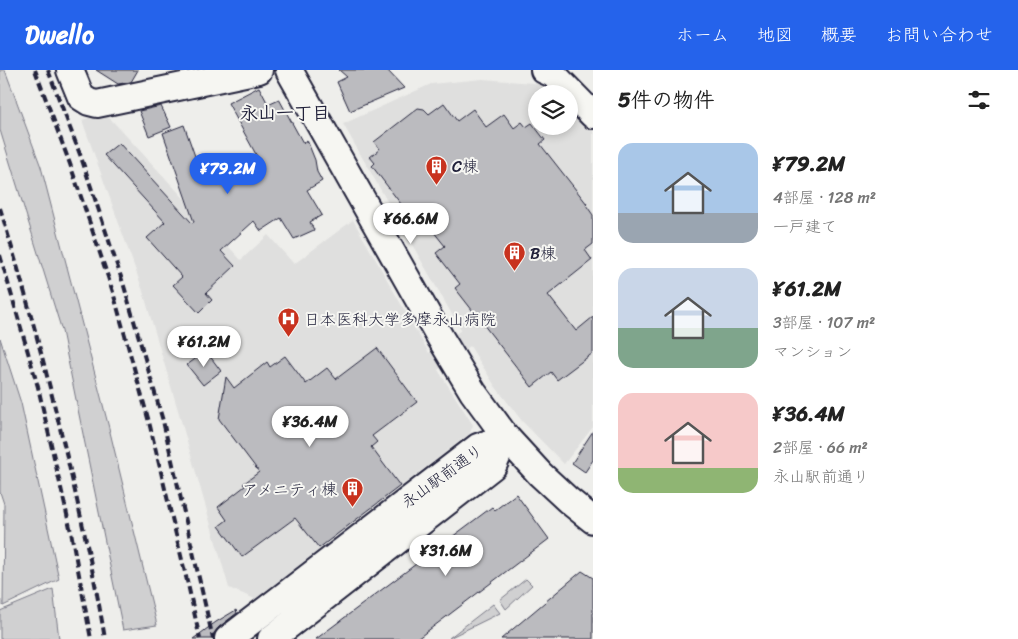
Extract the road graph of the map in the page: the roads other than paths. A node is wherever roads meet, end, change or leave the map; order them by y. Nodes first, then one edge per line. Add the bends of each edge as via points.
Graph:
1 (70, 70) edge
2 (259, 70) edge
3 (289, 70) edge
4 (544, 70) edge
5 (593, 115) edge
6 (506, 437) junction
7 (593, 520) edge
8 (383, 535) junction
9 (228, 639) edge
10 (270, 639) edge

1 - 2 street via 81,97 97,104
3 - 6 street via 473,392
4 - 5 street via 553,74
6 - 7 street via 540,474
6 - 8 street, 永山駅前通り via 493,466
8 - 9 street, 永山駅前通り
8 - 10 street, 永山駅前通り

